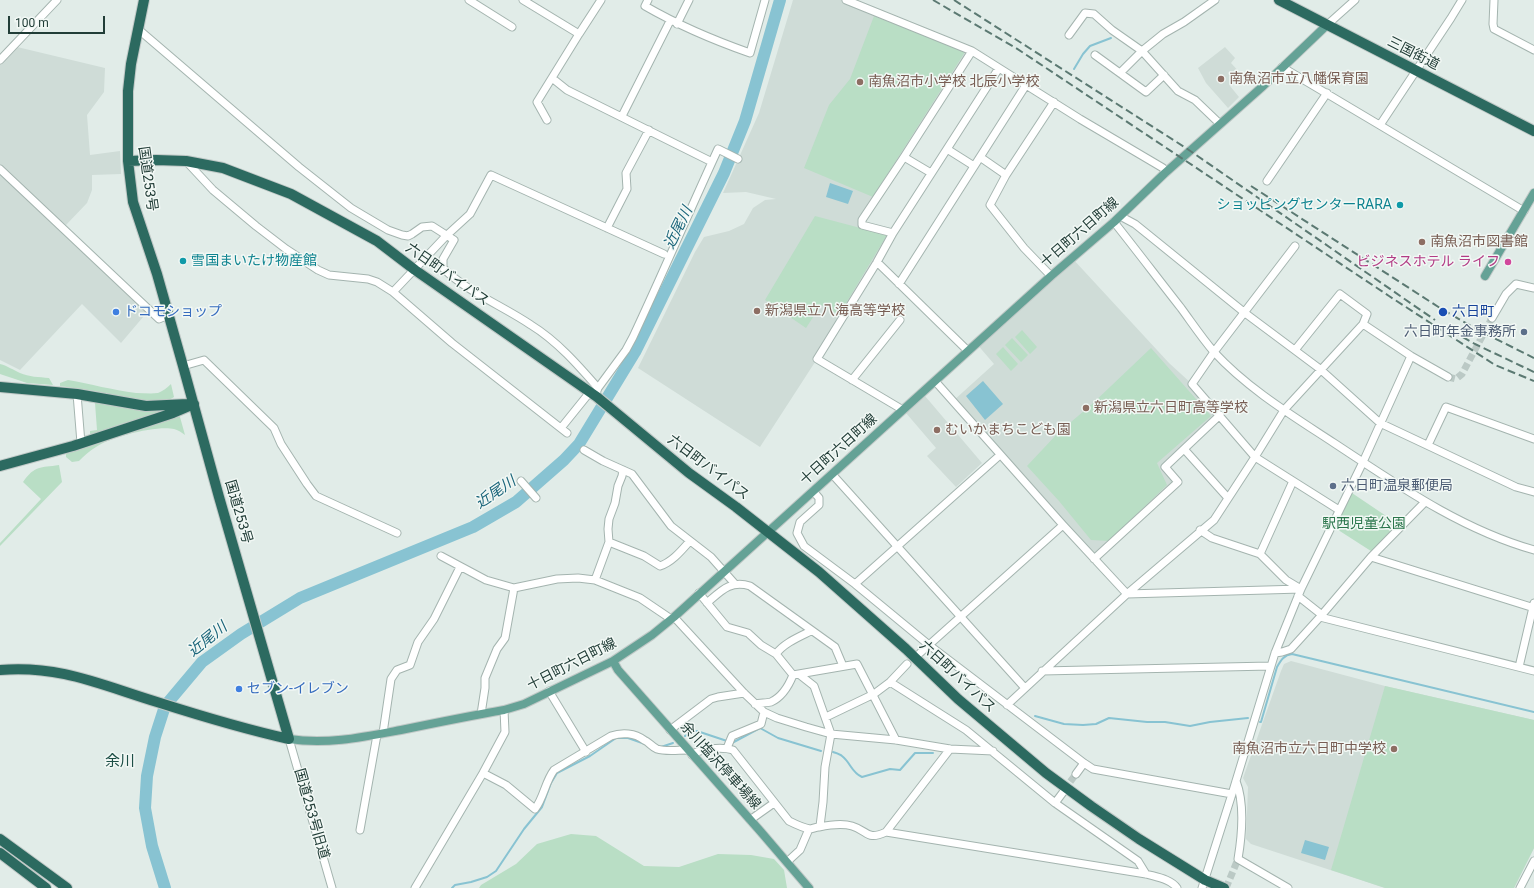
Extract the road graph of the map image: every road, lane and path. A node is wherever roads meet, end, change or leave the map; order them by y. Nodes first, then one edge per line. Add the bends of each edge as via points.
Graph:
1 (57, 0) edge
2 (144, 0) edge
3 (469, 0) edge
4 (524, 0) edge
5 (600, 0) edge
6 (648, 0) edge
7 (689, 0) edge
8 (765, 0) edge
9 (846, 0) edge
10 (1215, 0) edge
11 (1279, 0) edge
12 (1355, 0) edge
13 (1462, 0) edge
14 (1494, 0) edge
15 (674, 22) junction
16 (1327, 25) junction
17 (512, 27) dead end
18 (138, 29) junction
19 (579, 34) junction
20 (1069, 35) dead end
21 (1534, 50) edge
22 (972, 51) junction
23 (1142, 51) junction
24 (1095, 55) dead end
25 (0, 60) edge
26 (1282, 67) junction
27 (999, 68) junction
28 (1416, 71) junction
29 (1120, 73) junction
30 (1164, 75) junction
31 (552, 78) junction
32 (1026, 85) junction
33 (1327, 93) junction
34 (1054, 102) junction
35 (622, 116) junction
36 (547, 120) dead end
37 (1220, 124) junction
38 (1380, 125) junction
39 (649, 130) junction
40 (1534, 131) edge
41 (947, 149) junction
42 (904, 157) junction
43 (980, 157) junction
44 (737, 158) dead end
45 (128, 161) junction
46 (186, 161) junction
47 (712, 162) junction
48 (974, 166) junction
49 (0, 169) edge
50 (931, 173) junction
51 (1165, 173) junction
52 (1006, 175) junction
53 (1267, 181) dead end
54 (1534, 193) edge
55 (1524, 211) junction
56 (1117, 219) junction
57 (607, 228) junction
58 (893, 233) junction
59 (446, 236) junction
60 (1295, 246) dead end
61 (664, 254) dead end
62 (877, 262) junction
63 (415, 270) junction
64 (1051, 276) junction
65 (1485, 276) dead end
66 (900, 284) junction
67 (1534, 288) edge
68 (393, 292) junction
69 (1245, 313) junction
70 (168, 315) junction
71 (1492, 318) tunnel mouth
72 (900, 320) dead end
73 (1363, 324) junction
74 (1295, 350) junction
75 (968, 351) junction
76 (1214, 352) junction
77 (1411, 356) junction
78 (184, 366) junction
79 (1320, 370) junction
80 (1448, 377) dead end
81 (852, 380) junction
82 (935, 381) junction
83 (0, 387) edge
84 (595, 393) junction
85 (77, 394) junction
86 (194, 404) junction
87 (902, 410) junction
88 (1284, 410) junction
89 (1220, 415) junction
90 (1380, 423) junction
91 (561, 428) junction
92 (568, 433) dead end
93 (1534, 439) edge
94 (81, 443) junction
95 (1428, 445) junction
96 (1184, 449) junction
97 (584, 450) dead end
98 (1000, 455) junction
99 (1255, 457) junction
100 (1363, 462) junction
101 (0, 466) edge
102 (623, 470) junction
103 (832, 474) junction
104 (521, 481) dead end
105 (1293, 481) junction
106 (813, 491) junction
107 (1534, 492) edge
108 (536, 498) dead end
109 (1228, 498) junction
110 (1425, 502) junction
111 (1339, 510) junction
112 (1063, 525) junction
113 (1200, 530) junction
114 (768, 532) junction
115 (397, 533) dead end
116 (609, 542) junction
117 (689, 542) junction
118 (897, 547) junction
119 (1534, 550) edge
120 (1260, 554) junction
121 (441, 556) dead end
122 (1371, 557) junction
123 (1094, 559) junction
124 (460, 567) junction
125 (724, 571) junction
126 (595, 580) junction
127 (735, 584) junction
128 (855, 584) junction
129 (514, 588) junction
130 (1300, 592) junction
131 (699, 593) junction
132 (1127, 594) junction
133 (707, 603) junction
134 (1534, 606) edge
135 (961, 616) junction
136 (1321, 616) junction
137 (672, 618) junction
138 (811, 631) junction
139 (929, 645) junction
140 (920, 653) dead end
141 (1275, 653) junction
142 (776, 654) junction
143 (613, 661) junction
144 (907, 664) dead end
145 (843, 666) junction
146 (1270, 666) junction
147 (1519, 667) junction
148 (0, 670) edge
149 (1042, 671) junction
150 (1534, 671) edge
151 (796, 675) junction
152 (890, 682) junction
153 (1024, 687) junction
154 (549, 691) junction
155 (744, 693) junction
156 (874, 694) junction
157 (755, 704) junction
158 (1006, 705) junction
159 (504, 710) junction
160 (764, 712) junction
161 (480, 714) junction
162 (826, 718) junction
163 (670, 730) junction
164 (380, 734) junction
165 (831, 734) junction
166 (289, 739) junction
167 (896, 740) junction
168 (726, 748) junction
169 (950, 749) junction
170 (993, 751) junction
171 (586, 752) junction
172 (690, 752) junction
173 (1084, 763) junction
174 (483, 773) junction
175 (1076, 774) tunnel mouth
176 (1236, 781) junction
177 (1064, 791) tunnel mouth
178 (1232, 794) junction
179 (774, 803) junction
180 (1055, 803) junction
181 (750, 820) junction
182 (820, 826) junction
183 (810, 828) junction
184 (360, 830) dead end
185 (886, 832) junction
186 (0, 839) edge
187 (0, 852) edge
188 (1534, 861) edge
189 (787, 862) junction
190 (1146, 874) junction
191 (1204, 884) edge
192 (46, 888) edge
193 (67, 888) edge
194 (332, 888) edge
195 (415, 888) edge
196 (809, 888) edge
197 (1177, 888) edge
198 (1224, 888) edge
199 (1288, 888) edge
200 (1520, 888) edge

1 - 25 street
2 - 18 highway, 国道253号
3 - 17 street
4 - 19 street
5 - 19 street
6 - 15 street via 645,6
7 - 15 street
8 - 15 street via 750,53 709,39
9 - 22 street
10 - 23 street
11 - 16 highway, 三国街道
12 - 16 street
13 - 28 street
14 - 21 street via 1494,29
15 - 35 street
16 - 26 main road, 十日町六日町線
16 - 28 highway, 三国街道
18 - 45 highway, 国道253号 via 128,90
18 - 59 street via 299,167 351,208 388,230 402,235 408,236 427,226 437,228
19 - 31 street
20 - 23 street via 1085,13 1094,14
22 - 27 street
22 - 42 street
23 - 29 street
23 - 30 street
24 - 29 street
26 - 33 street
26 - 37 main road, 十日町六日町線
27 - 32 street
27 - 41 street
28 - 38 street
28 - 40 highway, 三国街道
29 - 30 street via 1146,92
30 - 37 street via 1178,91 1195,100
31 - 35 street via 567,90
31 - 36 street via 537,102
32 - 34 street
32 - 43 street
33 - 38 street
33 - 53 street
34 - 51 street via 1163,168
34 - 52 street
35 - 39 street
37 - 51 main road, 十日町六日町線
38 - 55 street
39 - 47 street
39 - 57 street via 626,173 626,189
41 - 48 street
41 - 50 street
42 - 50 street
42 - 58 street via 862,220 862,225
43 - 48 street
43 - 52 street
44 - 47 street via 718,149
45 - 46 highway, 六日町バイパス
45 - 70 highway, 国道253号 via 134,202
46 - 63 highway, 六日町バイパス via 223,168 291,194 377,241
46 - 68 street via 213,190 256,226 318,270 329,275 368,279
47 - 84 street via 633,337
48 - 66 street
49 - 70 street via 159,319
50 - 58 street
51 - 56 main road, 十日町六日町線
52 - 64 street via 990,205 1024,248
54 - 55 main road
55 - 65 main road
56 - 64 main road, 十日町六日町線
56 - 69 street via 1135,224
56 - 76 street
57 - 59 street via 491,175 470,214
57 - 61 street
58 - 62 street
59 - 63 street
59 - 84 street via 454,240 443,259 443,268 457,280 548,337 565,352
60 - 69 street
62 - 66 street
62 - 81 street via 817,359
63 - 68 street
63 - 84 highway, 六日町バイパス
64 - 75 main road, 十日町六日町線
66 - 75 street
67 - 71 street via 1516,284 1506,294
68 - 91 street via 452,343
69 - 74 street
69 - 76 street
70 - 78 highway, 国道253号
72 - 81 street
73 - 74 street via 1367,314 1340,294
73 - 77 street
73 - 79 street
74 - 79 street
75 - 82 main road, 十日町六日町線
76 - 88 street via 1253,388
76 - 89 street via 1192,384
77 - 80 street
77 - 90 street
78 - 86 highway, 国道253号
78 - 115 street via 204,360 274,428 281,444 316,496
79 - 88 street
79 - 90 street
81 - 87 street
82 - 87 main road, 十日町六日町線
82 - 98 street
83 - 85 highway
84 - 91 street
84 - 114 highway, 六日町バイパス via 647,440
85 - 86 highway via 146,406
85 - 94 street
86 - 94 highway
86 - 166 highway, 国道253号
87 - 103 main road, 十日町六日町線
88 - 99 street
88 - 100 street
89 - 96 street
89 - 99 street
90 - 95 street
90 - 100 street
91 - 92 street
93 - 95 street via 1446,407
94 - 101 highway
95 - 107 street
96 - 109 street
96 - 123 street via 1165,467 1178,482
97 - 102 street
98 - 112 street
98 - 118 street
99 - 105 street
99 - 109 street
100 - 110 street
100 - 111 street
102 - 116 street via 616,504 609,519
102 - 117 street via 632,474 671,526
103 - 106 main road, 十日町六日町線
103 - 118 street
104 - 108 street
105 - 111 street
105 - 120 street
106 - 114 main road, 十日町六日町線
106 - 128 street via 819,498 819,505 800,522 797,533 804,546
109 - 113 street via 1214,520
110 - 119 street via 1479,530
110 - 122 street
111 - 130 street
112 - 123 street
112 - 135 street
113 - 120 street via 1212,538
113 - 132 street
114 - 125 main road, 十日町六日町線
114 - 191 highway, 六日町バイパス via 825,577 958,699 1046,773
116 - 117 street via 644,556 660,566 678,555
116 - 126 street
117 - 125 street via 711,557
118 - 128 street
118 - 135 street
120 - 130 street
121 - 124 street
122 - 134 street
122 - 136 street
123 - 132 street
124 - 129 street via 486,580
124 - 164 street via 434,619 418,642 410,665 397,670 391,679
125 - 127 street
125 - 131 main road, 十日町六日町線
126 - 129 street via 556,578
126 - 137 street via 640,598
127 - 133 street via 725,587
127 - 138 street via 750,586
128 - 139 street
129 - 161 street via 505,638 496,649 485,678
130 - 132 street
130 - 136 street
130 - 141 street
131 - 133 street
131 - 137 main road, 十日町六日町線
132 - 149 street
133 - 142 street via 727,627 748,633
134 - 147 street
135 - 139 street
135 - 153 street
136 - 141 street via 1291,649
136 - 147 street
137 - 143 main road, 十日町六日町線
137 - 155 street
138 - 142 street via 790,642
138 - 145 street via 835,646
139 - 140 street
139 - 158 street
141 - 146 street
142 - 151 street
143 - 154 main road, 十日町六日町線
143 - 163 main road, 余川塩沢停車場線
144 - 152 street
145 - 151 street
145 - 156 street via 858,664
146 - 149 street
146 - 176 street
147 - 150 street
148 - 166 highway via 29,669 67,673 231,726
149 - 153 street
151 - 157 street via 779,697 771,702
151 - 162 street via 814,686
152 - 156 street
152 - 170 street via 966,730
153 - 158 street
154 - 159 main road, 十日町六日町線 via 524,704
154 - 171 street
155 - 157 street
155 - 163 street via 711,699
156 - 162 street
156 - 167 street
157 - 160 street
158 - 173 street
159 - 161 main road, 十日町六日町線
159 - 174 street via 505,732
160 - 165 street
160 - 168 street via 761,724 732,736
161 - 164 main road, 十日町六日町線
162 - 165 street
163 - 172 main road, 余川塩沢停車場線
164 - 166 main road, 十日町六日町線 via 322,742
164 - 184 street
165 - 167 street
165 - 182 street via 825,767
166 - 194 street, 国道253号旧道
167 - 169 street
168 - 172 street
168 - 179 street via 737,754
169 - 170 street
169 - 185 street
170 - 180 street
171 - 172 street via 620,733 644,739 655,749
171 - 174 street via 554,770 549,776 536,809 506,785
172 - 181 main road, 余川塩沢停車場線
173 - 175 street
173 - 178 street via 1093,769
174 - 195 street
176 - 178 street
176 - 199 street via 1240,791 1241,820 1238,859
177 - 180 street
178 - 191 street
179 - 181 street
179 - 183 street via 789,822
180 - 190 street via 1138,861
181 - 189 main road, 余川塩沢停車場線
182 - 183 street
182 - 185 street via 852,826 869,836
183 - 189 street via 800,850
185 - 190 street
186 - 193 highway
187 - 192 highway
188 - 200 street
189 - 196 main road, 余川塩沢停車場線
190 - 197 street via 1175,884
191 - 198 highway, 六日町バイパス

